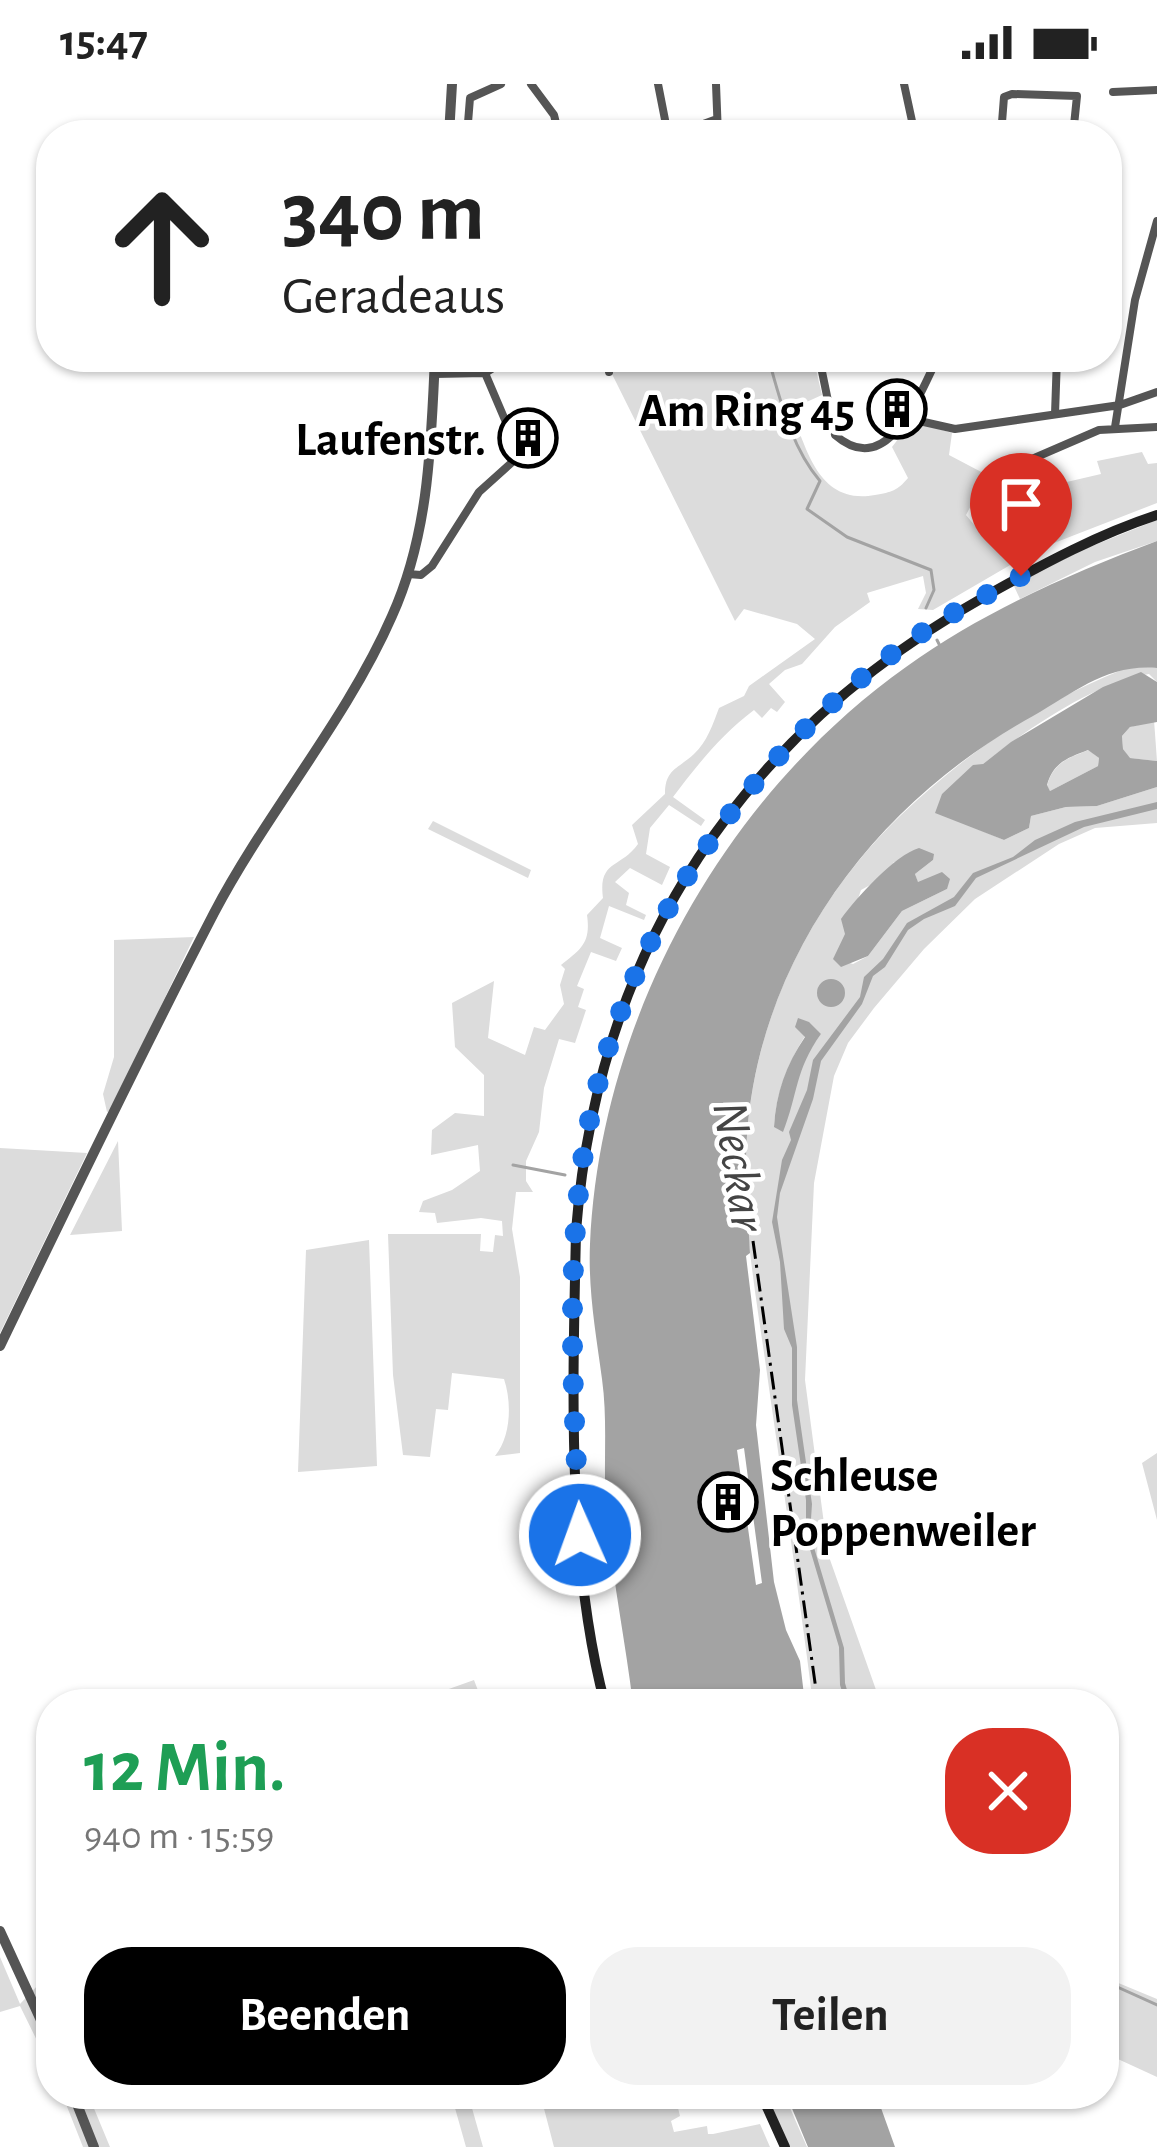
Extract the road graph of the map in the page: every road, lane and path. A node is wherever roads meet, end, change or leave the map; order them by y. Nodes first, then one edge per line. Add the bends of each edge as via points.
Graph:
1 (452, 84) edge
2 (501, 84) edge
3 (531, 84) edge
4 (658, 84) edge
5 (715, 84) edge
6 (904, 84) edge
7 (1157, 90) edge
8 (1113, 92) dead end
9 (717, 119) joint
10 (449, 120) edge
11 (468, 120) edge
12 (555, 120) edge
13 (667, 120) edge
14 (714, 120) edge
15 (912, 120) edge
16 (1002, 120) edge
17 (1075, 120) edge
18 (1157, 221) edge
19 (822, 372) edge
20 (930, 372) edge
21 (1056, 372) edge
22 (485, 373) joint
23 (434, 374) joint
24 (1154, 393) edge
25 (1120, 405) junction
26 (1055, 414) junction
27 (906, 418) junction
28 (1115, 427) junction
29 (1157, 427) edge
30 (997, 474) dead end
31 (1157, 515) edge
32 (408, 574) junction
33 (0, 1346) edge
34 (601, 1689) edge
35 (0, 1931) edge
36 (36, 2009) edge
37 (79, 2109) edge
38 (768, 2109) edge
39 (94, 2147) edge
40 (784, 2147) edge

1 - 10 street
2 - 11 street via 470,98
3 - 12 street
4 - 13 street
5 - 9 street
6 - 15 street
7 - 8 street
9 - 14 street
16 - 17 street via 1004,97 1077,96
18 - 25 street
19 - 27 street via 832,426 844,443 861,450 884,445
20 - 27 street
21 - 26 street
22 - 23 street
22 - 32 street via 520,454 479,492 432,566
23 - 32 street via 423,515
24 - 25 street
25 - 26 street
25 - 28 street
26 - 27 street via 955,429
28 - 29 street
28 - 30 street
31 - 34 main road via 1057,556 924,632 848,692 757,781 650,940 612,1032 589,1124 576,1231 578,1505
32 - 33 street via 368,662 216,909
35 - 36 street
37 - 39 street
38 - 40 main road

